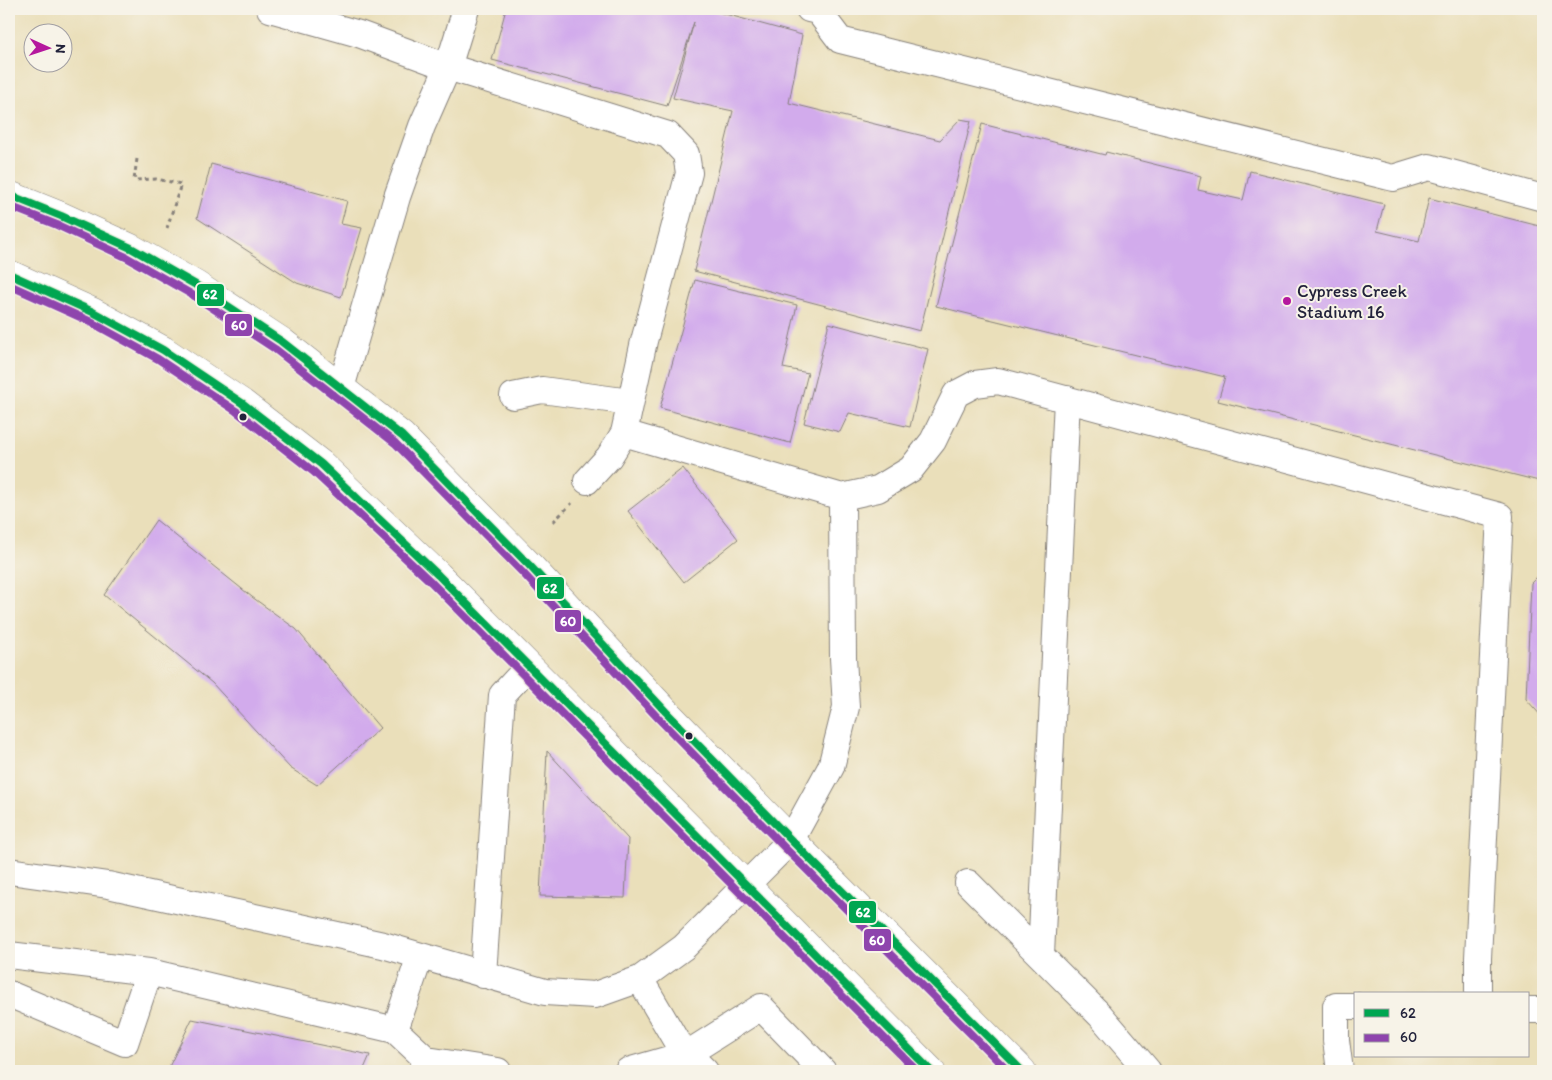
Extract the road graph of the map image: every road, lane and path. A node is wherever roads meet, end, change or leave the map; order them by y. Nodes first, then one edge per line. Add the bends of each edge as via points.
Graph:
1 (270, 9) edge
2 (466, 9) edge
3 (809, 9) edge
4 (448, 67) junction
5 (137, 159) dead end
6 (9, 195) edge
7 (1543, 198) edge
8 (166, 228) dead end
9 (9, 274) edge
10 (341, 388) junction
11 (513, 396) dead end
12 (1067, 399) junction
13 (630, 402) junction
14 (624, 433) junction
15 (581, 490) joint
16 (842, 497) junction
17 (553, 522) dead end
18 (528, 667) junction
19 (791, 840) junction
20 (9, 871) edge
21 (968, 883) dead end
22 (746, 885) junction
23 (9, 955) edge
24 (1041, 955) junction
25 (420, 956) junction
26 (149, 972) junction
27 (483, 975) junction
28 (640, 979) junction
29 (1478, 992) edge
30 (9, 994) edge
31 (1354, 1006) edge
32 (1530, 1010) edge
33 (1543, 1010) edge
34 (395, 1030) junction
35 (696, 1063) edge
36 (424, 1066) edge
37 (498, 1071) edge
38 (628, 1071) edge
39 (823, 1071) edge
40 (931, 1071) edge
41 (1022, 1071) edge
42 (1148, 1071) edge
43 (1340, 1071) edge

1 - 4 lane via 359,34
2 - 4 lane
3 - 7 lane via 818,11 840,40 1393,178 1429,167
4 - 10 lane via 397,196
4 - 13 lane via 668,135 686,154 689,173
5 - 8 path via 134,180 156,179 181,184
6 - 10 main road via 131,248 196,285 282,341
9 - 18 main road via 93,312 163,350 242,403 321,464 438,575
10 - 19 main road via 409,443
11 - 13 lane via 542,390
12 - 16 lane via 998,381 975,384 956,394 933,442 910,469 878,489
12 - 24 lane
12 - 29 lane via 1500,516
13 - 14 lane
14 - 15 lane via 610,457
14 - 16 lane
15 - 17 path
16 - 19 lane via 846,707 831,767
18 - 22 main road
18 - 27 lane via 502,695
19 - 22 lane
19 - 41 main road
20 - 25 lane via 108,885 383,945
21 - 24 lane
22 - 28 lane via 684,947
22 - 40 main road
23 - 26 lane
24 - 42 lane via 1100,1015
25 - 27 lane
25 - 34 lane
26 - 30 lane via 125,1043
26 - 34 lane
27 - 28 lane via 545,992 595,995
28 - 35 lane via 678,1044
31 - 43 lane via 1336,1006
32 - 33 lane
34 - 36 lane
35 - 38 lane
35 - 39 lane via 762,1007
36 - 37 lane

